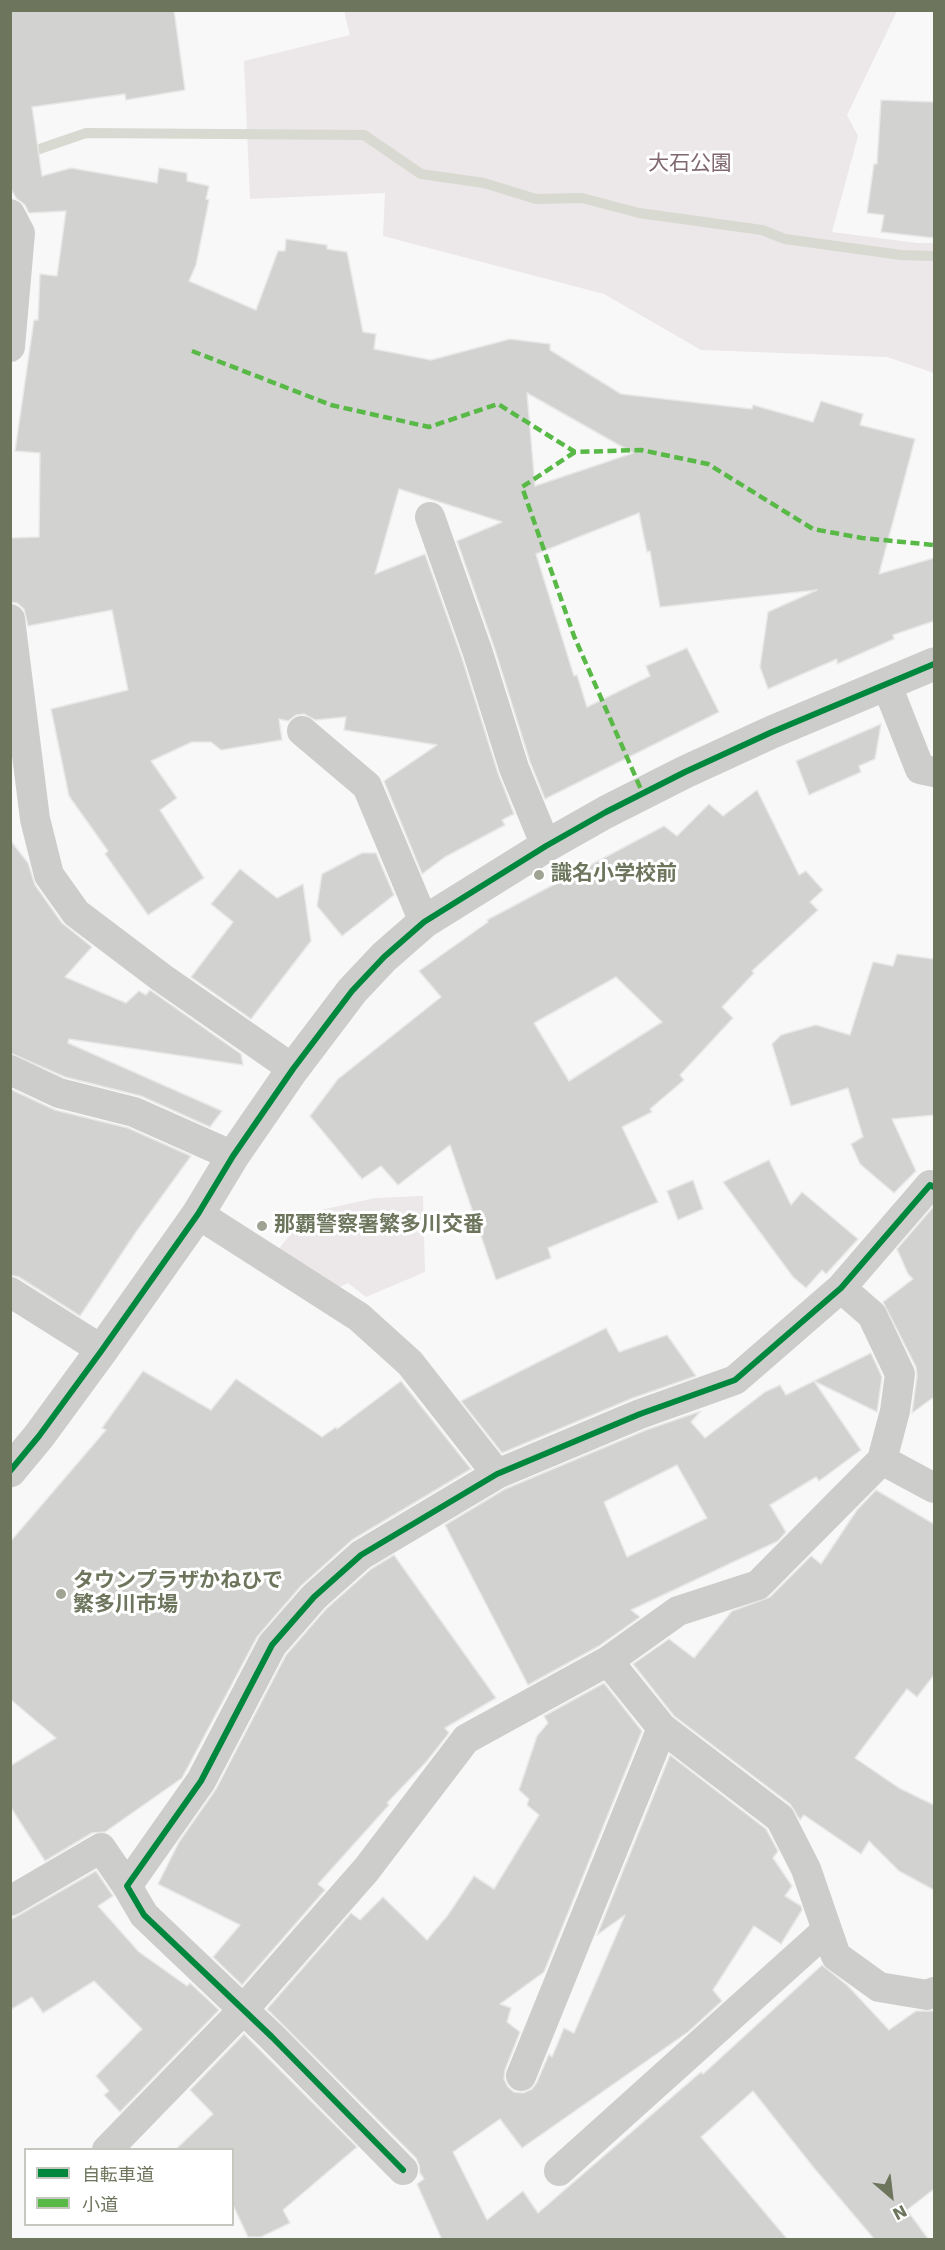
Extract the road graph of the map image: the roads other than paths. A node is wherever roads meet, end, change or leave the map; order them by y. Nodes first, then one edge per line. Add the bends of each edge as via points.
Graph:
1 (10, 214) edge
2 (10, 347) edge
3 (430, 517) dead end
4 (10, 619) edge
5 (934, 664) edge
6 (886, 683) junction
7 (303, 730) dead end
8 (934, 772) edge
9 (546, 846) junction
10 (424, 922) junction
11 (293, 1069) junction
12 (10, 1070) edge
13 (233, 1156) junction
14 (934, 1187) edge
15 (198, 1214) junction
16 (841, 1288) junction
17 (10, 1292) edge
18 (102, 1350) junction
19 (882, 1460) junction
20 (10, 1471) edge
21 (497, 1474) junction
22 (934, 1488) edge
23 (608, 1661) junction
24 (662, 1728) junction
25 (127, 1886) junction
26 (10, 1901) edge
27 (827, 1930) junction
28 (934, 1992) edge
29 (243, 2010) junction
30 (521, 2076) dead end
31 (109, 2148) edge
32 (403, 2170) dead end
33 (559, 2171) dead end

1 - 2 street via 20,233
3 - 9 street via 514,768
4 - 11 street via 35,819 49,875 76,913
5 - 6 street
6 - 8 street via 920,769
6 - 9 street via 685,772
7 - 10 street via 367,786
9 - 10 street
10 - 11 street via 352,991
11 - 13 street
12 - 13 street via 58,1093 134,1112
13 - 15 street
14 - 16 street via 930,1185
15 - 18 street
15 - 21 street via 359,1317 410,1363
16 - 19 street via 872,1315 900,1374
16 - 21 street via 735,1380 640,1414
17 - 18 street
18 - 20 street
19 - 22 street
19 - 23 street via 758,1585 678,1611
21 - 25 street via 362,1555 314,1597 272,1645 201,1781
23 - 24 street
23 - 29 street via 466,1739 366,1870
24 - 27 street via 780,1818 806,1869
24 - 30 street
25 - 26 street via 101,1848
25 - 29 street via 144,1916
27 - 28 street via 836,1956 879,1987 927,1995
27 - 33 street
29 - 31 street
29 - 32 street

